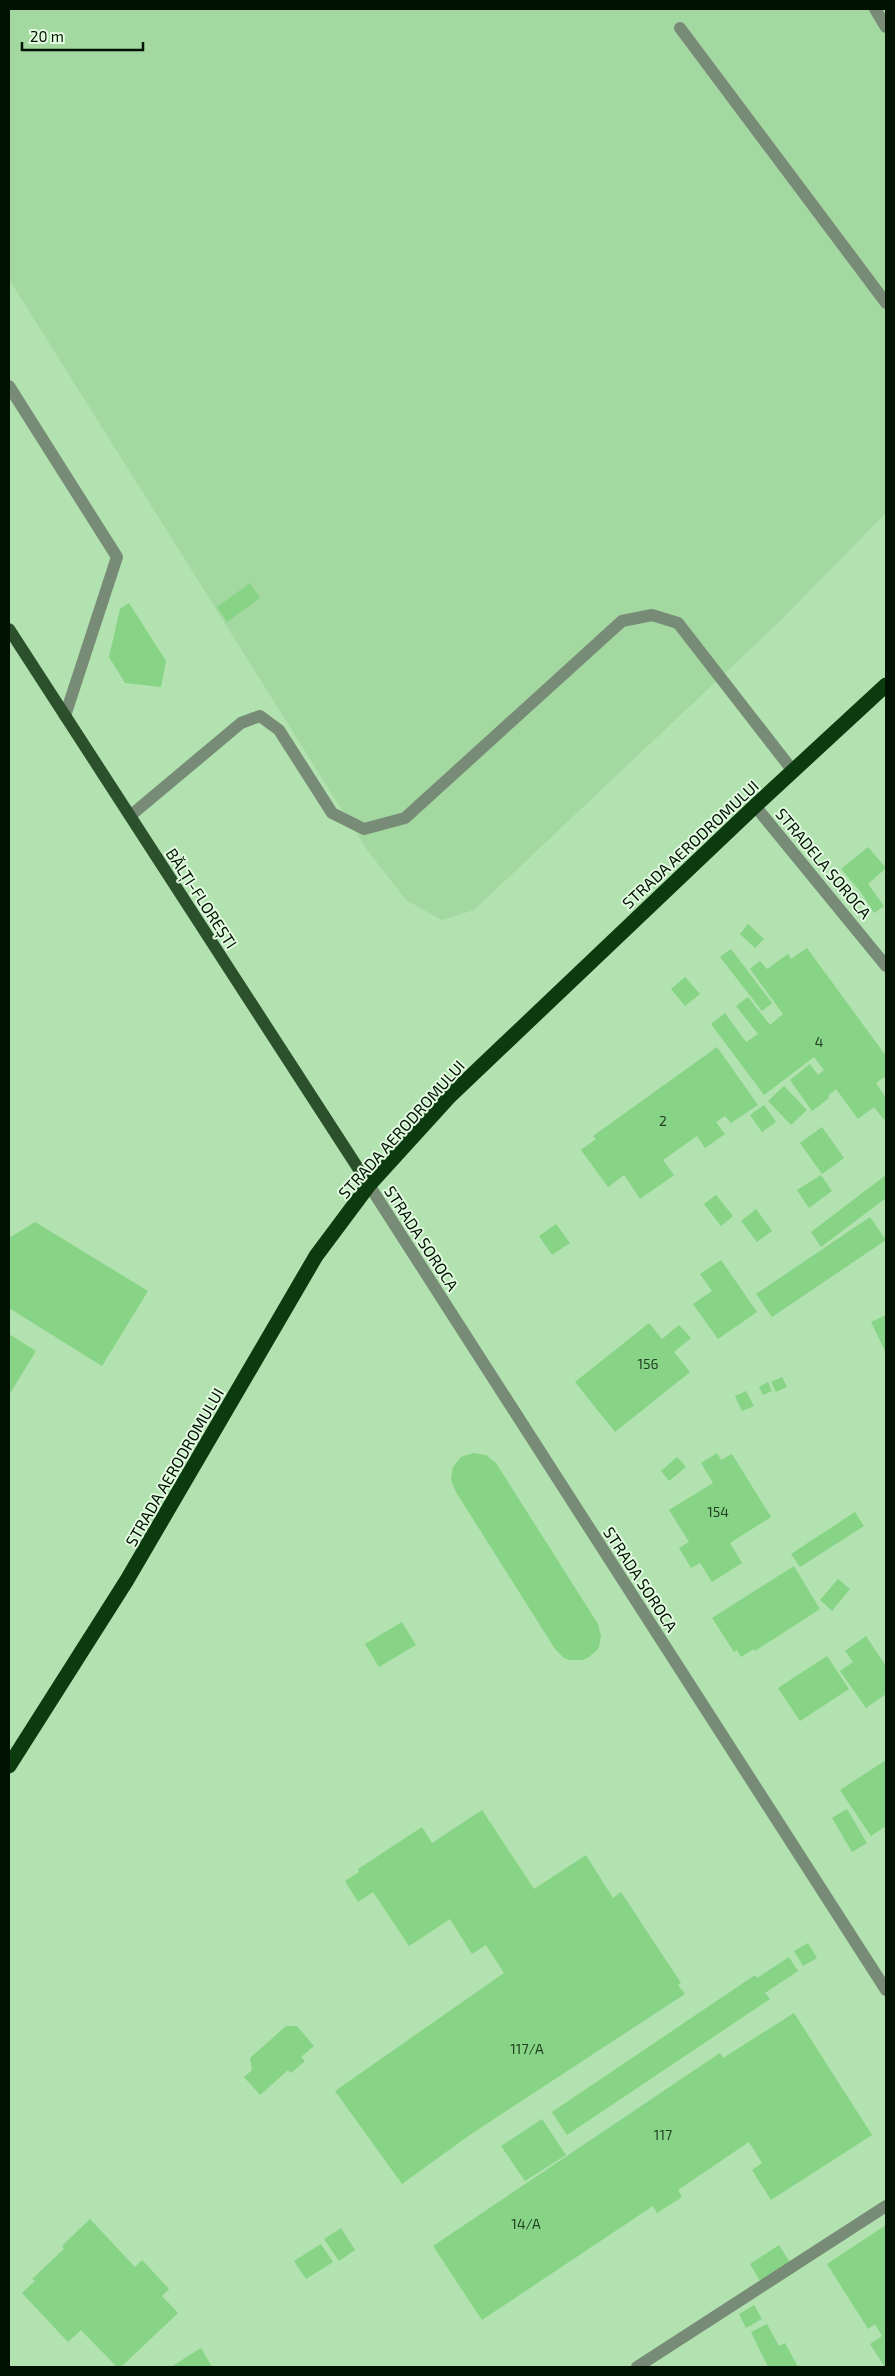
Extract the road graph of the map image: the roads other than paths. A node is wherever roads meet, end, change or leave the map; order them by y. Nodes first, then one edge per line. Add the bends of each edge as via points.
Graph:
1 (874, 9) edge
2 (886, 26) edge
3 (680, 28) dead end
4 (886, 303) edge
5 (9, 386) edge
6 (15, 406) edge
7 (9, 629) edge
8 (886, 685) edge
9 (65, 716) junction
10 (793, 772) junction
11 (755, 806) junction
12 (130, 816) junction
13 (886, 966) edge
14 (369, 1186) junction
15 (9, 1766) edge
16 (886, 1990) edge
17 (886, 2206) edge
18 (636, 2367) edge

1 - 2 street
3 - 4 street
5 - 6 street
6 - 9 street via 118,557
7 - 9 main road, BĂLȚI-FLOREȘTI
8 - 10 highway, STRADA AERODROMULUI
9 - 12 main road, BĂLȚI-FLOREȘTI
10 - 11 highway, STRADA AERODROMULUI
10 - 12 street via 678,623 652,615 622,621 405,818 364,829 332,813 279,730 260,716 241,723
11 - 13 street, STRADELA SOROCА
11 - 14 highway, STRADA AERODROMULUI via 450,1096
12 - 14 main road, BĂLȚI-FLOREȘTI
14 - 15 highway, STRADA AERODROMULUI via 316,1256 127,1580
14 - 16 street, STRADA SOROCA
17 - 18 street

